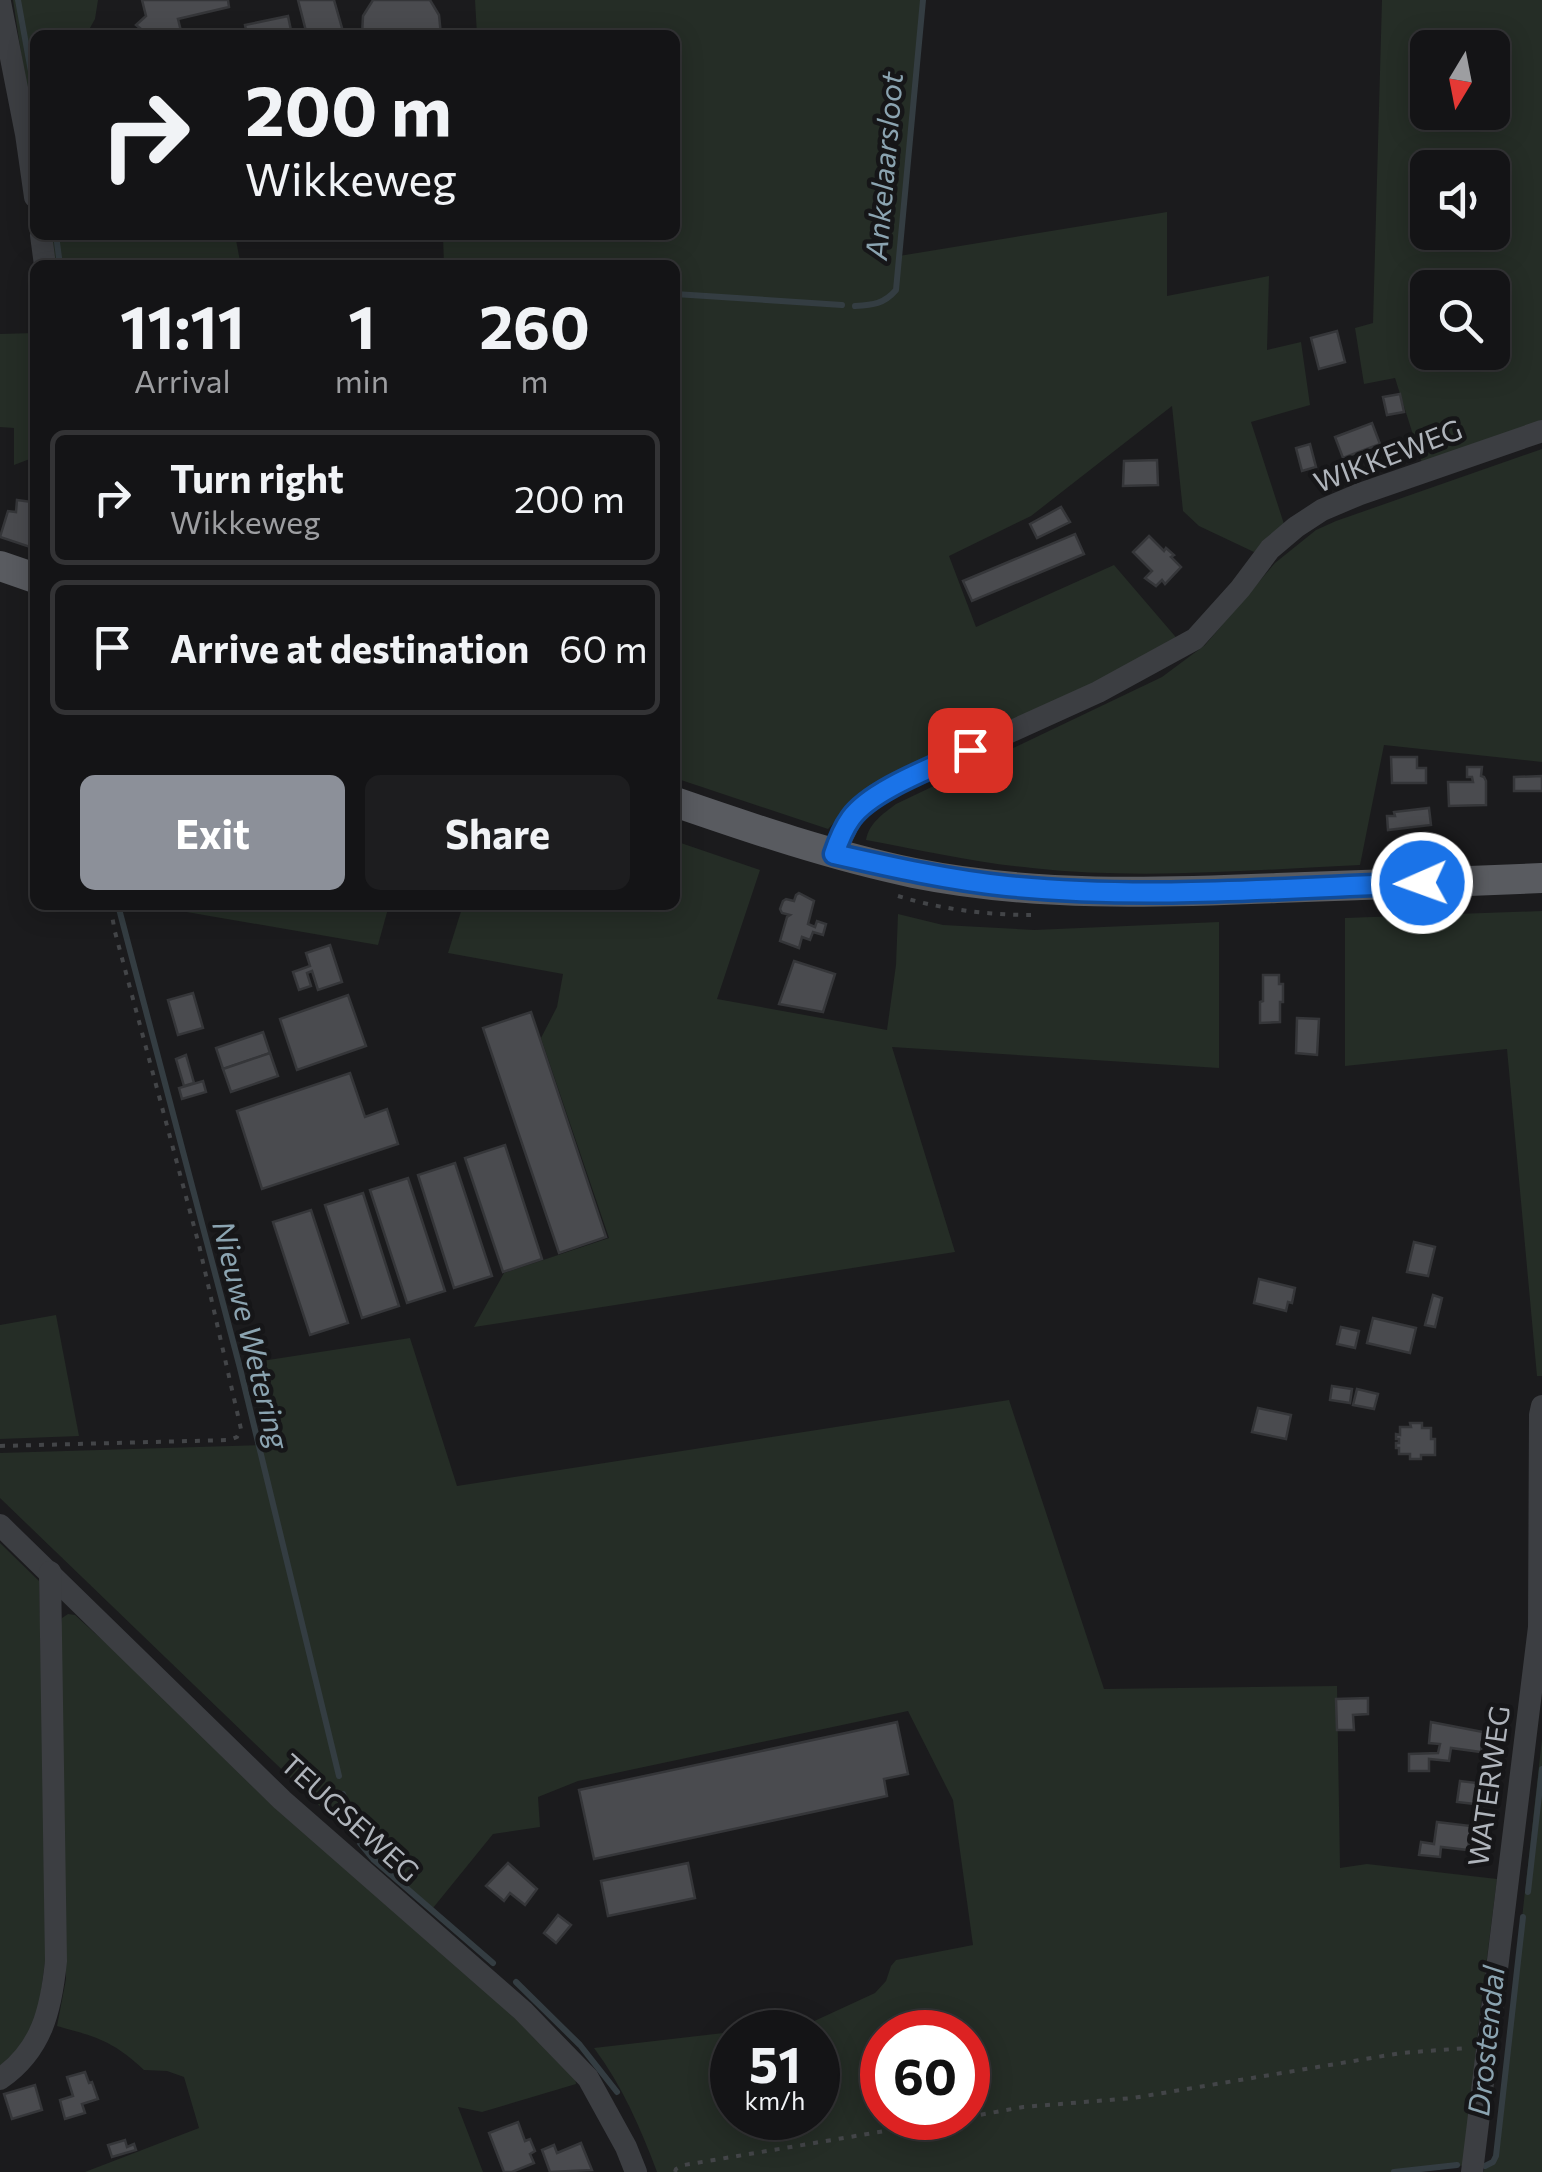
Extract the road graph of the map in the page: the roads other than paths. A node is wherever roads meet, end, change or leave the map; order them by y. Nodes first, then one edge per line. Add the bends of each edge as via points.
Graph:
1 (0, 2) edge
2 (30, 169) edge
3 (1542, 431) edge
4 (0, 566) edge
5 (30, 576) edge
6 (680, 804) edge
7 (834, 854) junction
8 (1542, 878) edge
9 (1542, 1406) edge
10 (0, 1525) edge
11 (50, 1572) junction
12 (0, 2080) edge
13 (636, 2172) edge
14 (1472, 2172) edge

1 - 2 street
3 - 7 street, WIKKEWEG via 1322,510 1270,549 1195,639 872,798 852,815
4 - 5 main road
6 - 7 main road
7 - 8 main road via 1007,886 1105,892
9 - 14 street, WATERWEG via 1538,1627
10 - 11 street, TEUGSEWEG
11 - 12 street via 56,1961 42,2030
11 - 13 street, TEUGSEWEG via 282,1800 523,2011 588,2078

